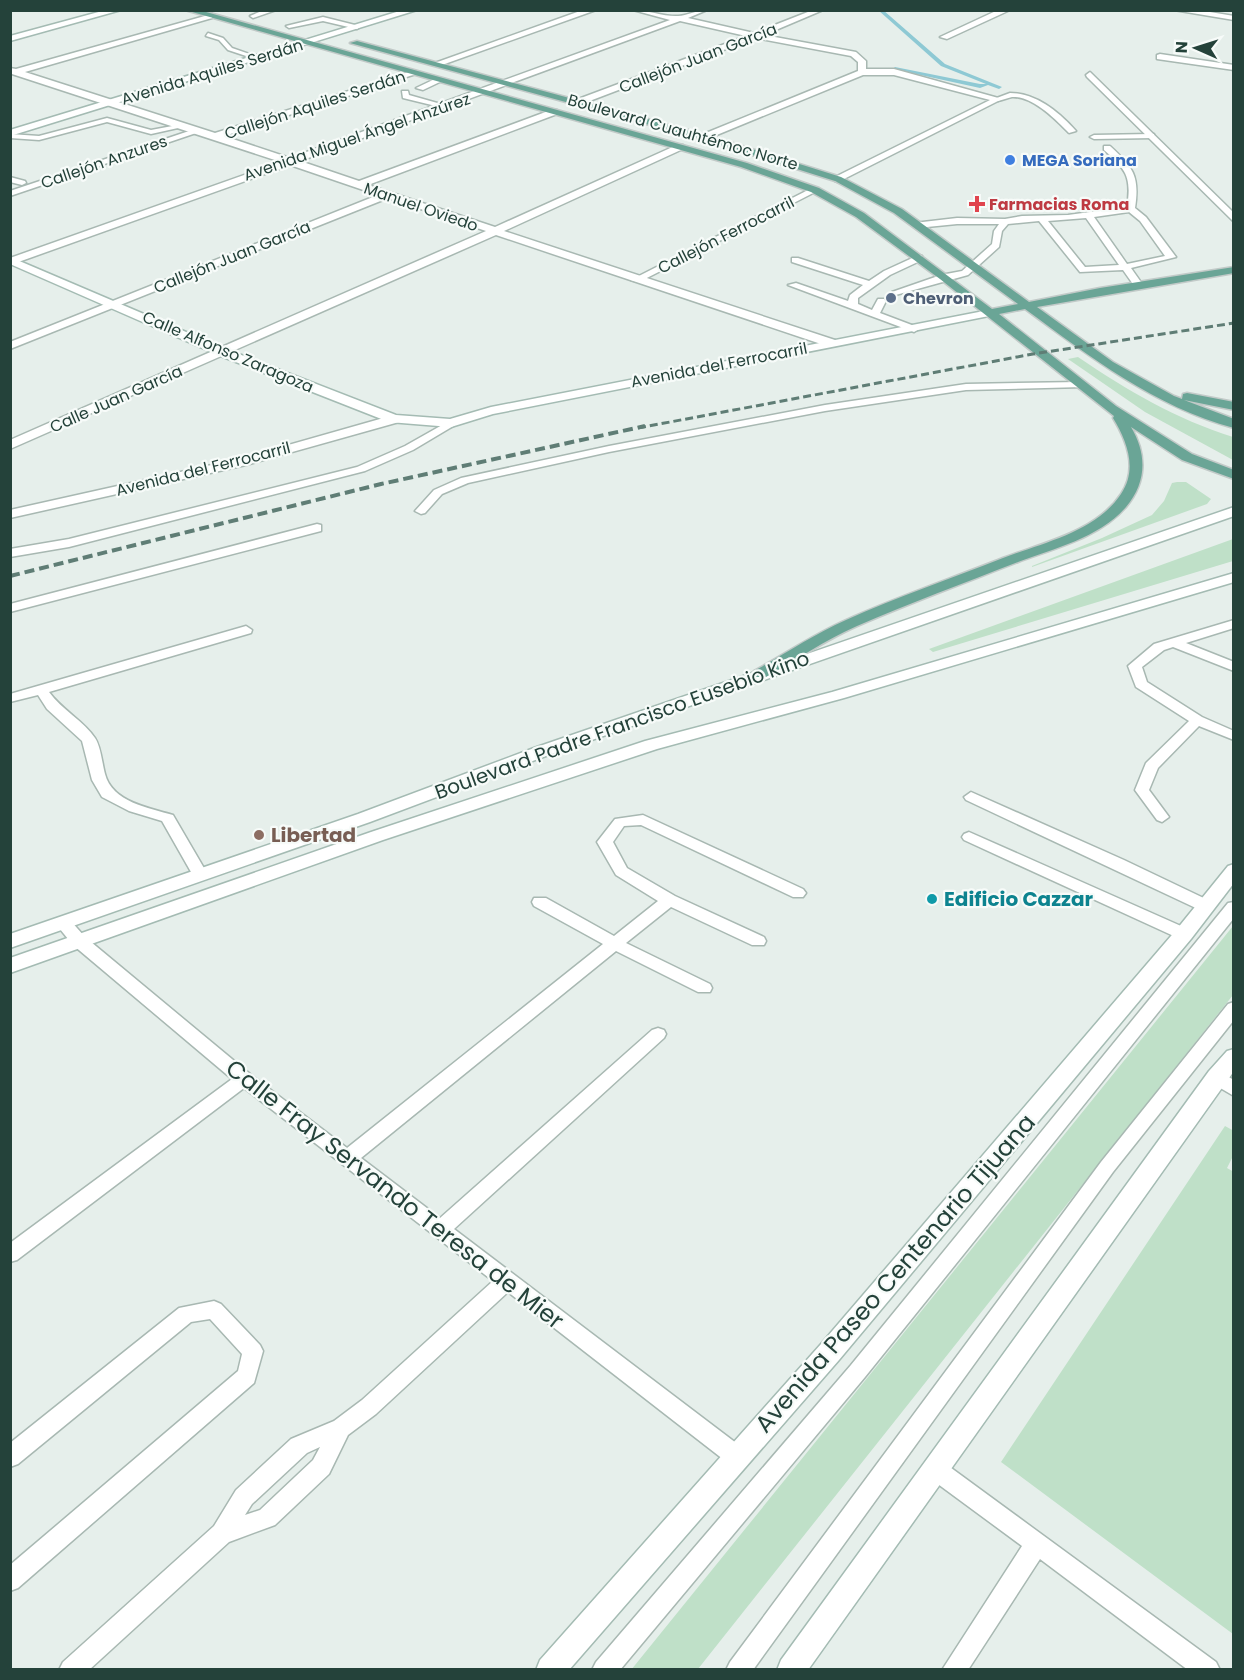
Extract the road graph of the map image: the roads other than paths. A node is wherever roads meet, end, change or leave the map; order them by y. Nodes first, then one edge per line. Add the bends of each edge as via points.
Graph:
1 (117, 10) edge
2 (189, 10) edge
3 (273, 10) edge
4 (413, 10) edge
5 (592, 10) edge
6 (637, 10) edge
7 (703, 10) edge
8 (1006, 10) edge
9 (1178, 10) edge
10 (819, 11) edge
11 (243, 13) dead end
12 (209, 16) junction
13 (254, 16) junction
14 (1233, 18) edge
15 (677, 20) junction
16 (280, 23) junction
17 (357, 27) junction
18 (208, 35) dead end
19 (328, 36) junction
20 (756, 36) junction
21 (944, 37) dead end
22 (10, 39) edge
23 (309, 42) junction
24 (1160, 57) dead end
25 (258, 58) junction
26 (436, 64) junction
27 (1233, 68) edge
28 (862, 72) junction
29 (415, 73) junction
30 (12, 74) edge
31 (1090, 75) dead end
32 (440, 80) junction
33 (506, 84) junction
34 (420, 88) dead end
35 (484, 92) junction
36 (405, 93) dead end
37 (998, 99) junction
38 (111, 103) junction
39 (576, 103) junction
40 (444, 106) junction
41 (554, 112) junction
42 (183, 126) junction
43 (198, 130) junction
44 (1072, 131) dead end
45 (10, 135) edge
46 (215, 136) junction
47 (1151, 136) junction
48 (704, 137) junction
49 (1094, 137) dead end
50 (680, 147) junction
51 (1107, 148) dead end
52 (288, 161) junction
53 (10, 179) edge
54 (838, 179) junction
55 (22, 183) dead end
56 (358, 185) junction
57 (815, 190) junction
58 (10, 194) edge
59 (386, 195) junction
60 (1131, 209) junction
61 (1089, 216) junction
62 (1042, 219) junction
63 (1233, 219) edge
64 (1005, 222) junction
65 (917, 225) junction
66 (493, 232) junction
67 (919, 258) junction
68 (795, 260) dead end
69 (11, 261) edge
70 (972, 265) junction
71 (1125, 267) junction
72 (1233, 270) edge
73 (944, 277) junction
74 (636, 280) junction
75 (793, 285) dead end
76 (871, 285) junction
77 (1138, 285) junction
78 (895, 294) dead end
79 (881, 302) dead end
80 (115, 304) junction
81 (1029, 305) junction
82 (853, 306) junction
83 (989, 313) junction
84 (875, 314) junction
85 (914, 329) junction
86 (831, 343) junction
87 (10, 346) edge
88 (222, 352) junction
89 (1080, 385) junction
90 (1144, 387) junction
91 (1233, 406) edge
92 (1112, 410) junction
93 (394, 420) junction
94 (451, 423) junction
95 (1233, 424) edge
96 (10, 445) edge
97 (1187, 457) junction
98 (1233, 475) edge
99 (1233, 487) edge
100 (422, 511) dead end
101 (1233, 511) edge
102 (10, 514) edge
103 (316, 528) dead end
104 (10, 553) edge
105 (1233, 577) edge
106 (10, 608) edge
107 (1230, 627) edge
108 (246, 630) dead end
109 (1173, 642) junction
110 (1233, 668) edge
111 (760, 674) junction
112 (41, 690) junction
113 (10, 698) edge
114 (1197, 720) junction
115 (1233, 736) edge
116 (971, 797) dead end
117 (1162, 816) dead end
118 (969, 837) dead end
119 (1233, 870) edge
120 (200, 875) junction
121 (798, 894) dead end
122 (669, 900) junction
123 (540, 902) dead end
124 (1206, 906) junction
125 (1233, 907) edge
126 (63, 923) junction
127 (1184, 934) junction
128 (10, 941) edge
129 (79, 941) junction
130 (758, 941) dead end
131 (615, 944) junction
132 (10, 966) edge
133 (704, 988) dead end
134 (1233, 1008) edge
135 (658, 1034) dead end
136 (1233, 1057) edge
137 (244, 1079) junction
138 (1225, 1083) edge
139 (348, 1158) junction
140 (440, 1230) junction
141 (10, 1254) edge
142 (507, 1281) junction
143 (341, 1428) junction
144 (736, 1456) junction
145 (10, 1457) edge
146 (936, 1469) junction
147 (222, 1534) junction
148 (1036, 1545) junction
149 (10, 1580) edge
150 (71, 1670) edge
151 (550, 1670) edge
152 (604, 1670) edge
153 (738, 1670) edge
154 (791, 1670) edge
155 (954, 1670) edge
156 (1208, 1670) edge

1 - 22 street
2 - 12 main road, Boulevard Cuauhtémoc Norte
3 - 13 lane
4 - 17 street, Avenida Aquiles Serdán
5 - 26 street
6 - 15 street
7 - 15 street, Avenida Miguel Ángel Anzúrez
8 - 21 street
9 - 14 street
10 - 20 street, Callejón Juan García
11 - 13 main road, Boulevard Cuauhtémoc Norte
12 - 23 main road, Boulevard Cuauhtémoc Norte
12 - 30 street
13 - 16 main road, Boulevard Cuauhtémoc Norte
15 - 20 street
15 - 33 street, Avenida Miguel Ángel Anzúrez
16 - 17 lane via 323,19
16 - 19 main road, Boulevard Cuauhtémoc Norte
17 - 19 street, Avenida Aquiles Serdán
18 - 25 lane via 221,39 230,49
19 - 23 street, Avenida Aquiles Serdán
19 - 26 main road, Boulevard Cuauhtémoc Norte
20 - 28 street via 853,54 862,61
20 - 39 street, Callejón Juan García
23 - 25 street, Avenida Aquiles Serdán
23 - 29 main road, Boulevard Cuauhtémoc Norte
24 - 27 street
25 - 38 street, Avenida Aquiles Serdán
26 - 33 main road, Boulevard Cuauhtémoc Norte
28 - 37 street via 894,72
28 - 48 street
29 - 32 main road, Boulevard Cuauhtémoc Norte
29 - 46 street, Callejón Aquiles Serdán
30 - 38 street, Manuel Oviedo via 30,76
31 - 47 street
32 - 34 lane
32 - 35 main road, Boulevard Cuauhtémoc Norte
33 - 35 street, Avenida Miguel Ángel Anzúrez
33 - 39 main road, Boulevard Cuauhtémoc Norte
35 - 40 street, Avenida Miguel Ángel Anzúrez
35 - 41 main road, Boulevard Cuauhtémoc Norte
36 - 40 lane
37 - 44 lane via 1014,95 1033,102
37 - 54 street
38 - 42 street, Manuel Oviedo
38 - 45 street, Avenida Aquiles Serdán
39 - 48 main road, Boulevard Cuauhtémoc Norte
40 - 52 street, Avenida Miguel Ángel Anzúrez
41 - 50 main road, Boulevard Cuauhtémoc Norte
41 - 56 street
42 - 43 street, Manuel Oviedo
42 - 45 lane via 152,132 107,120 39,138
43 - 46 street, Manuel Oviedo
43 - 58 lane, Callejón Anzures
46 - 52 street, Manuel Oviedo
47 - 49 lane
47 - 63 street
48 - 54 main road, Boulevard Cuauhtémoc Norte
50 - 57 main road, Boulevard Cuauhtémoc Norte
50 - 66 street, Calle Juan García
51 - 60 lane via 1129,168 1135,189
52 - 56 street, Manuel Oviedo
52 - 69 street, Avenida Miguel Ángel Anzúrez
53 - 55 lane
54 - 65 main road, Boulevard Cuauhtémoc Norte
56 - 59 street, Manuel Oviedo
57 - 67 main road, Boulevard Cuauhtémoc Norte via 860,215
57 - 74 lane, Callejón Ferrocarril
59 - 66 street, Manuel Oviedo
59 - 80 street, Callejón Juan García
60 - 61 lane
60 - 71 lane via 1171,257
61 - 62 lane
61 - 71 lane
62 - 64 lane
62 - 71 lane via 1083,270
64 - 65 lane
64 - 70 lane via 998,231 996,245
65 - 70 main road, Boulevard Cuauhtémoc Norte
66 - 74 street, Manuel Oviedo
66 - 88 street, Calle Juan García
67 - 73 main road, Boulevard Cuauhtémoc Norte
67 - 76 lane
68 - 76 lane
69 - 80 street, Calle Alfonso Zaragoza
70 - 73 lane via 965,273
70 - 81 main road, Boulevard Cuauhtémoc Norte
71 - 77 lane
72 - 77 main road
73 - 78 lane
73 - 83 main road, Boulevard Cuauhtémoc Norte
74 - 86 street, Manuel Oviedo
75 - 82 lane
76 - 82 lane via 853,297
77 - 81 main road
79 - 84 lane
80 - 87 street, Callejón Juan García
80 - 88 street, Calle Alfonso Zaragoza
81 - 83 main road
81 - 90 main road, Boulevard Cuauhtémoc Norte via 1109,366
82 - 84 lane
83 - 85 street, Avenida del Ferrocarril
83 - 89 main road, Boulevard Cuauhtémoc Norte
84 - 85 lane
85 - 86 street, Avenida del Ferrocarril
86 - 94 street, Avenida del Ferrocarril via 491,411
88 - 93 street, Calle Alfonso Zaragoza
88 - 96 street, Calle Juan García
89 - 92 main road, Boulevard Cuauhtémoc Norte
89 - 100 lane via 966,387 706,430 465,480 438,492
90 - 91 main road
90 - 95 main road, Boulevard Cuauhtémoc Norte
92 - 97 main road, Boulevard Cuauhtémoc Norte
92 - 111 main road via 1132,438 1138,465 1130,492 1106,518 1056,543 849,624
93 - 94 street, Calle Alfonso Zaragoza
93 - 102 street, Avenida del Ferrocarril via 246,461
94 - 104 lane via 361,469 69,543
97 - 98 main road, Boulevard Cuauhtémoc Norte
97 - 99 main road
101 - 111 street, Boulevard Padre Francisco Eusebio Kino
103 - 106 lane
105 - 129 street, Boulevard Padre Francisco Eusebio Kino via 838,695 651,745
107 - 109 lane
108 - 112 lane
109 - 110 lane
109 - 114 lane via 1159,647 1135,666 1141,684
111 - 120 street, Boulevard Padre Francisco Eusebio Kino
112 - 113 lane
112 - 120 lane via 52,706 89,740 99,780 107,794 134,808 168,818
114 - 115 lane
114 - 117 lane via 1151,766 1142,790
116 - 124 lane via 1141,872
118 - 127 lane
119 - 124 street, Avenida Paseo Centenario Tijuana
120 - 126 street, Boulevard Padre Francisco Eusebio Kino
121 - 122 lane via 643,820 620,822 605,842 621,871
122 - 130 lane
122 - 131 lane
123 - 131 lane
124 - 127 street, Avenida Paseo Centenario Tijuana
125 - 152 lane via 858,1371
126 - 128 street, Boulevard Padre Francisco Eusebio Kino
126 - 129 lane, Calle Fray Servando Teresa de Mier
127 - 144 street, Avenida Paseo Centenario Tijuana via 830,1352
129 - 132 street, Boulevard Padre Francisco Eusebio Kino
129 - 137 lane, Calle Fray Servando Teresa de Mier
131 - 133 lane
131 - 139 lane
134 - 153 lane via 1107,1167
135 - 140 lane
136 - 138 street
137 - 139 lane, Calle Fray Servando Teresa de Mier
137 - 141 lane
138 - 146 street
139 - 140 lane, Calle Fray Servando Teresa de Mier
140 - 142 lane, Calle Fray Servando Teresa de Mier
142 - 143 lane
142 - 144 lane, Calle Fray Servando Teresa de Mier
143 - 147 lane via 299,1446 244,1497
143 - 147 lane via 321,1467 267,1518
144 - 151 street, Avenida Paseo Centenario Tijuana
145 - 149 lane via 186,1314 214,1310 253,1351 248,1376
146 - 148 lane
146 - 154 street
147 - 150 lane
148 - 155 lane
148 - 156 lane

